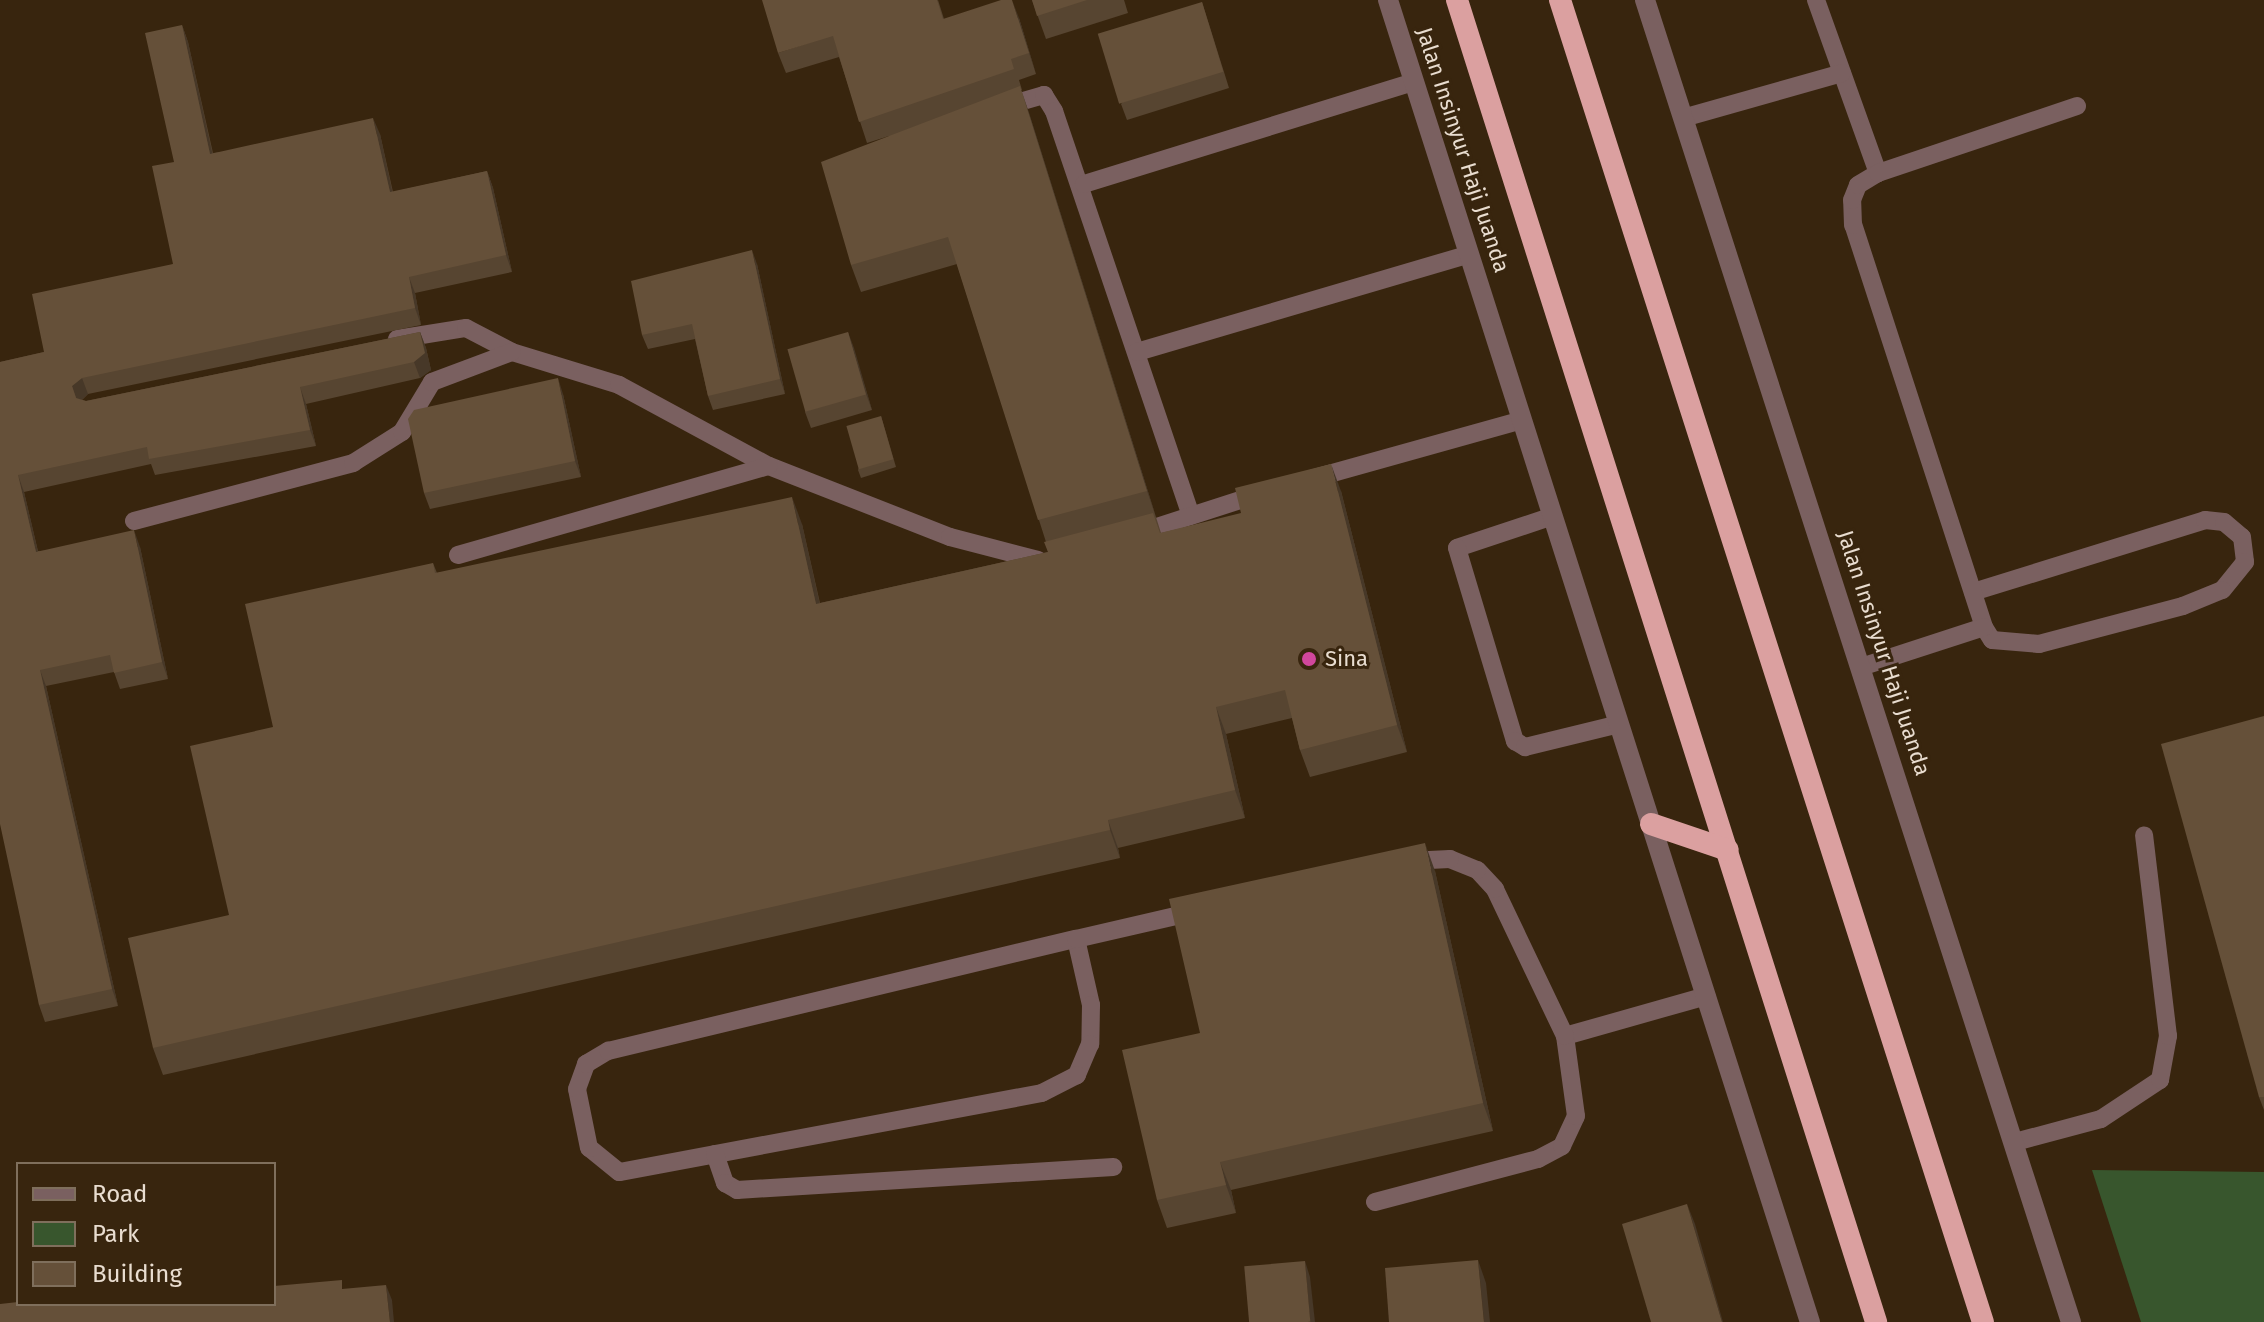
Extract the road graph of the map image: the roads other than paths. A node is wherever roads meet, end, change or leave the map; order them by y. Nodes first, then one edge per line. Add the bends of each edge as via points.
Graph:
1 (1388, 0) edge
2 (1457, 0) edge
3 (1560, 0) edge
4 (1645, 0) edge
5 (1816, 0) edge
6 (1842, 73) junction
7 (1414, 82) junction
8 (2077, 106) dead end
9 (985, 113) edge
10 (1683, 118) junction
11 (1878, 173) junction
12 (1084, 184) junction
13 (1469, 254) junction
14 (368, 345) edge
15 (512, 352) junction
16 (1137, 352) junction
17 (1522, 420) junction
18 (769, 466) junction
19 (1191, 515) junction
20 (1553, 516) junction
21 (134, 521) dead end
22 (1117, 540) edge
23 (458, 555) dead end
24 (1061, 557) edge
25 (1973, 592) junction
26 (1984, 627) junction
27 (1861, 667) junction
28 (1619, 724) junction
29 (1651, 824) junction
30 (2144, 835) dead end
31 (1728, 850) junction
32 (1386, 866) edge
33 (1216, 906) edge
34 (1076, 939) junction
35 (1706, 996) junction
36 (1565, 1036) junction
37 (2015, 1142) junction
38 (715, 1154) junction
39 (1113, 1167) dead end
40 (1375, 1202) dead end
41 (1810, 1322) edge
42 (1876, 1322) edge
43 (1983, 1322) edge
44 (2071, 1322) edge

1 - 7 street, Jalan Insinyur Haji Juanda
2 - 31 highway, Jalan Insinyur Haji Juanda
3 - 43 highway
4 - 10 street, Jalan Insinyur Haji Juanda
5 - 6 lane
6 - 10 lane
6 - 11 lane
7 - 12 lane
7 - 13 street, Jalan Insinyur Haji Juanda
8 - 11 lane
9 - 12 lane via 1044,95
10 - 27 street, Jalan Insinyur Haji Juanda
11 - 25 lane via 1858,185 1853,225
12 - 16 lane
13 - 16 lane
13 - 17 street, Jalan Insinyur Haji Juanda
14 - 15 lane via 466,328
15 - 18 lane via 619,385
15 - 21 lane via 432,382 402,432 353,463
16 - 19 lane
17 - 19 lane
17 - 20 street, Jalan Insinyur Haji Juanda
18 - 23 lane
18 - 24 lane via 1023,562
19 - 22 lane
20 - 28 street, Jalan Insinyur Haji Juanda
20 - 28 lane via 1457,548 1515,741 1525,747
25 - 26 lane
25 - 26 lane via 2187,523 2224,522 2242,537 2245,562 2222,590 2183,606 2039,644 1992,640
26 - 27 lane
27 - 37 street, Jalan Insinyur Haji Juanda
28 - 29 street, Jalan Insinyur Haji Juanda
29 - 31 highway
29 - 35 street, Jalan Insinyur Haji Juanda
30 - 37 lane via 2168,1036 2160,1080 2101,1119
31 - 42 highway, Jalan Insinyur Haji Juanda
32 - 36 lane via 1450,859 1477,870 1495,889
33 - 34 lane
34 - 38 lane via 1091,1005 1090,1044 1077,1075 1042,1093
34 - 38 lane via 608,1051 586,1064 577,1089 579,1122 589,1148 619,1172
35 - 36 lane
35 - 41 street, Jalan Insinyur Haji Juanda
36 - 40 lane via 1576,1105 1562,1146
37 - 44 street, Jalan Insinyur Haji Juanda
38 - 39 lane via 725,1183 737,1190

